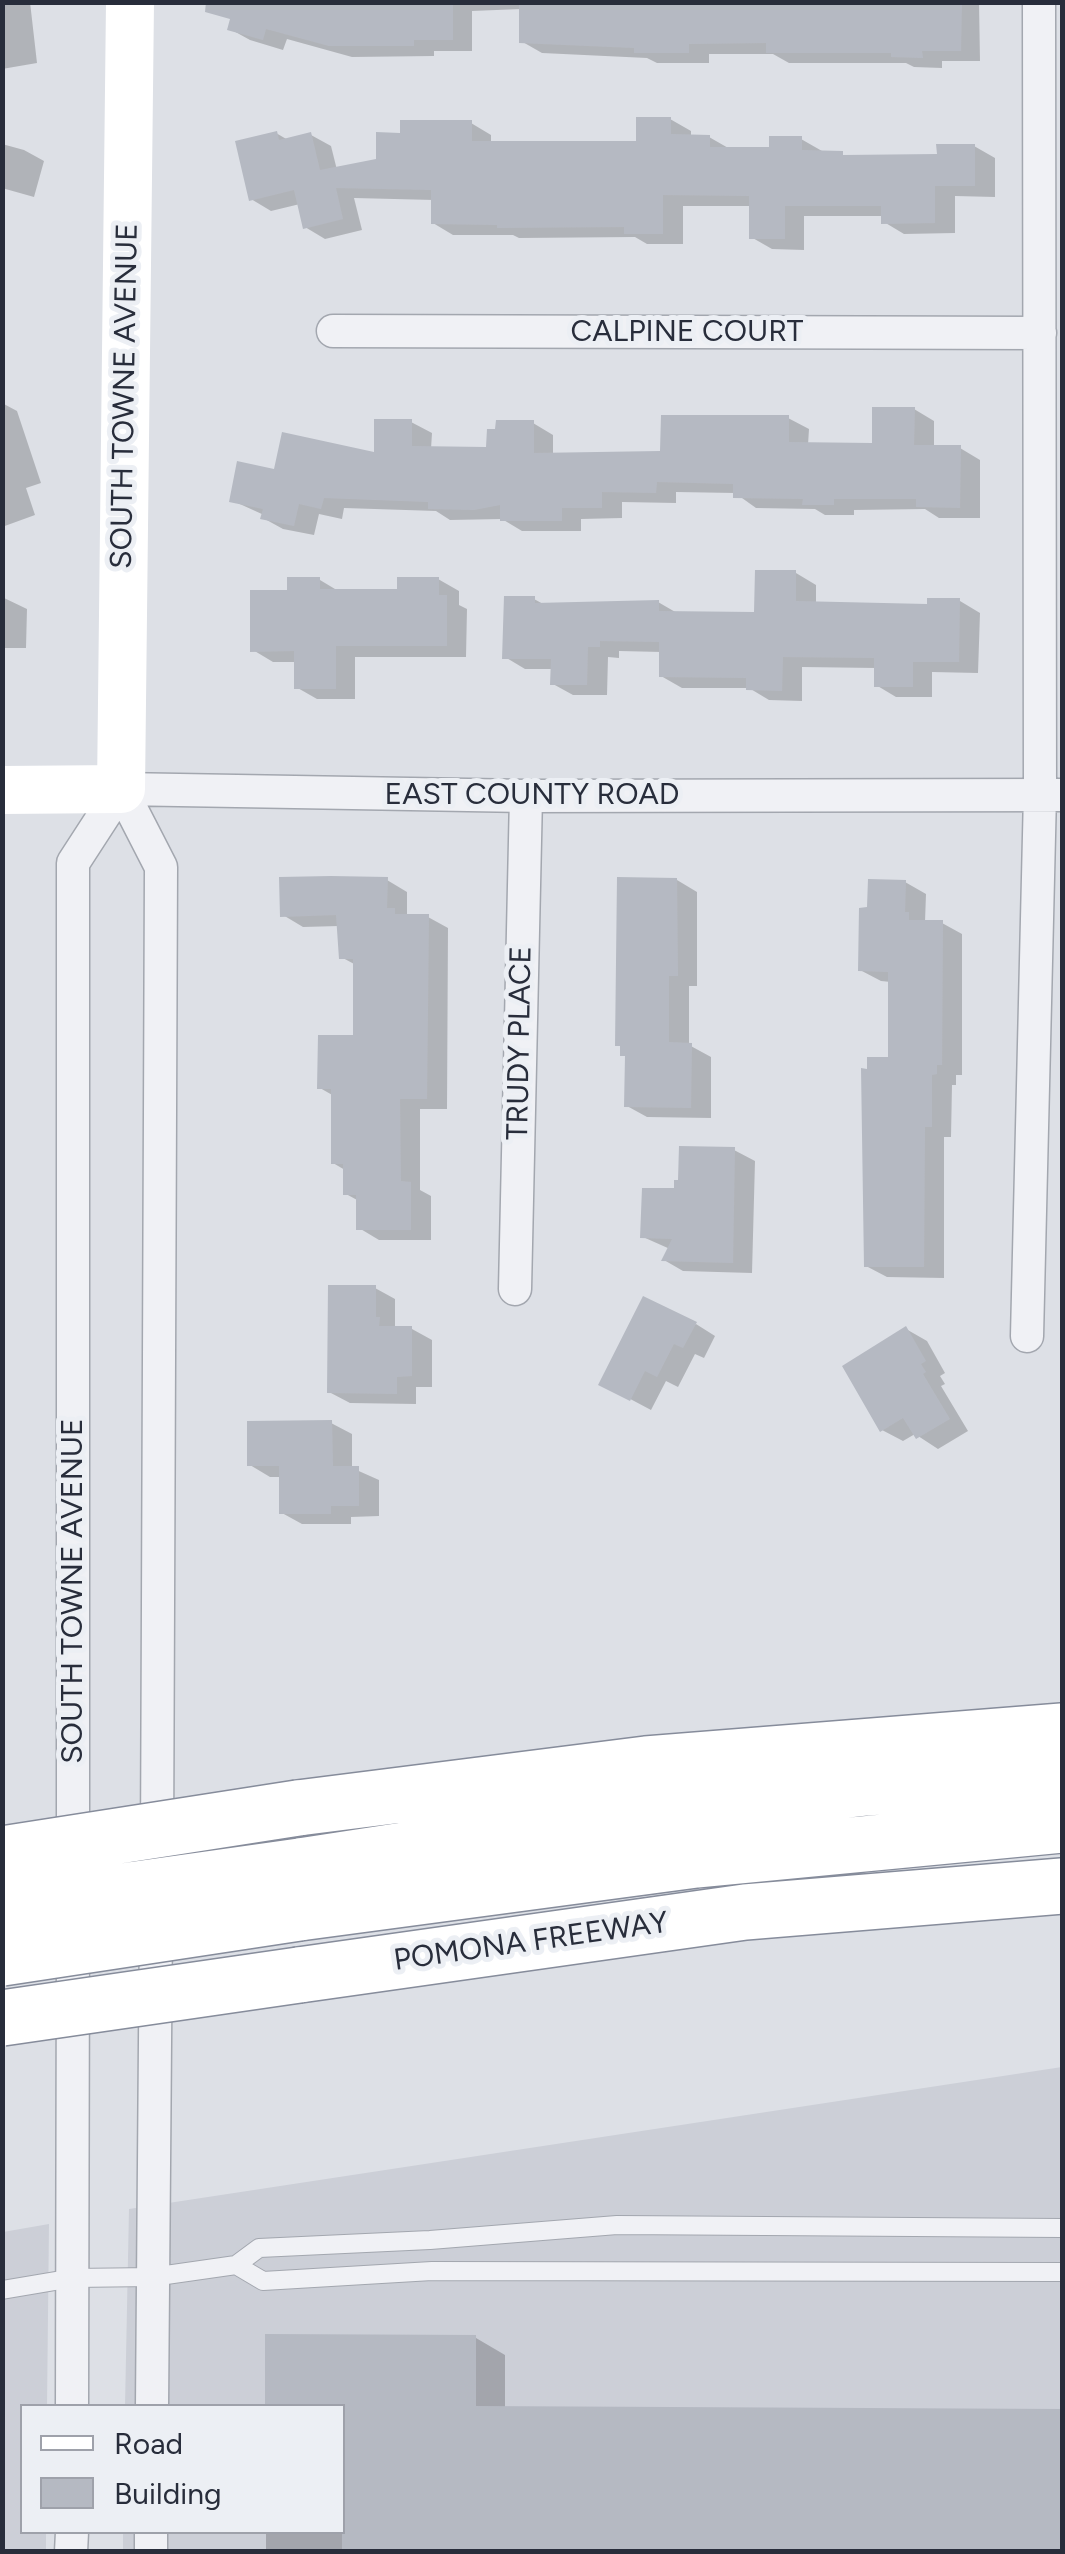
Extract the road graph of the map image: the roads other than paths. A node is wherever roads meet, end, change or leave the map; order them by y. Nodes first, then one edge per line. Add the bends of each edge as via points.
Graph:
1 (130, 2) edge
2 (1039, 2) edge
3 (333, 332) dead end
4 (1040, 333) junction
5 (121, 789) junction
6 (2, 790) edge
7 (1051, 794) edge
8 (526, 796) junction
9 (515, 1289) dead end
10 (1027, 1336) dead end
11 (1062, 1730) edge
12 (1062, 1774) edge
13 (1062, 1825) edge
14 (2, 1854) edge
15 (1062, 1886) edge
16 (299, 1890) junction
17 (2, 1908) edge
18 (2, 1958) edge
19 (2, 2018) edge
20 (1062, 2228) edge
21 (236, 2264) junction
22 (1062, 2272) edge
23 (152, 2277) junction
24 (73, 2278) junction
25 (2, 2290) edge
26 (72, 2404) edge
27 (152, 2404) edge

1 - 5 street, SOUTH TOWNE AVENUE
2 - 4 street
3 - 4 street, CALPINE COURT
4 - 7 street
5 - 6 street, EAST COUNTY ROAD
5 - 8 street, EAST COUNTY ROAD
5 - 23 street, SOUTH TOWNE AVENUE via 161,867
5 - 24 street, SOUTH TOWNE AVENUE via 73,862
7 - 8 street, EAST COUNTY ROAD
7 - 10 street
8 - 9 street, TRUDY PLACE
11 - 14 highway, bridge via 646,1764
12 - 16 highway via 633,1815
13 - 16 highway
15 - 19 highway, POMONA FREEWAY, bridge via 745,1912
16 - 17 highway, bridge
16 - 18 highway, bridge
20 - 21 lane via 617,2225 259,2248
21 - 22 lane via 263,2281 432,2271
21 - 23 lane
23 - 24 lane
23 - 27 street, SOUTH TOWNE AVENUE
24 - 25 lane
24 - 26 street, SOUTH TOWNE AVENUE

